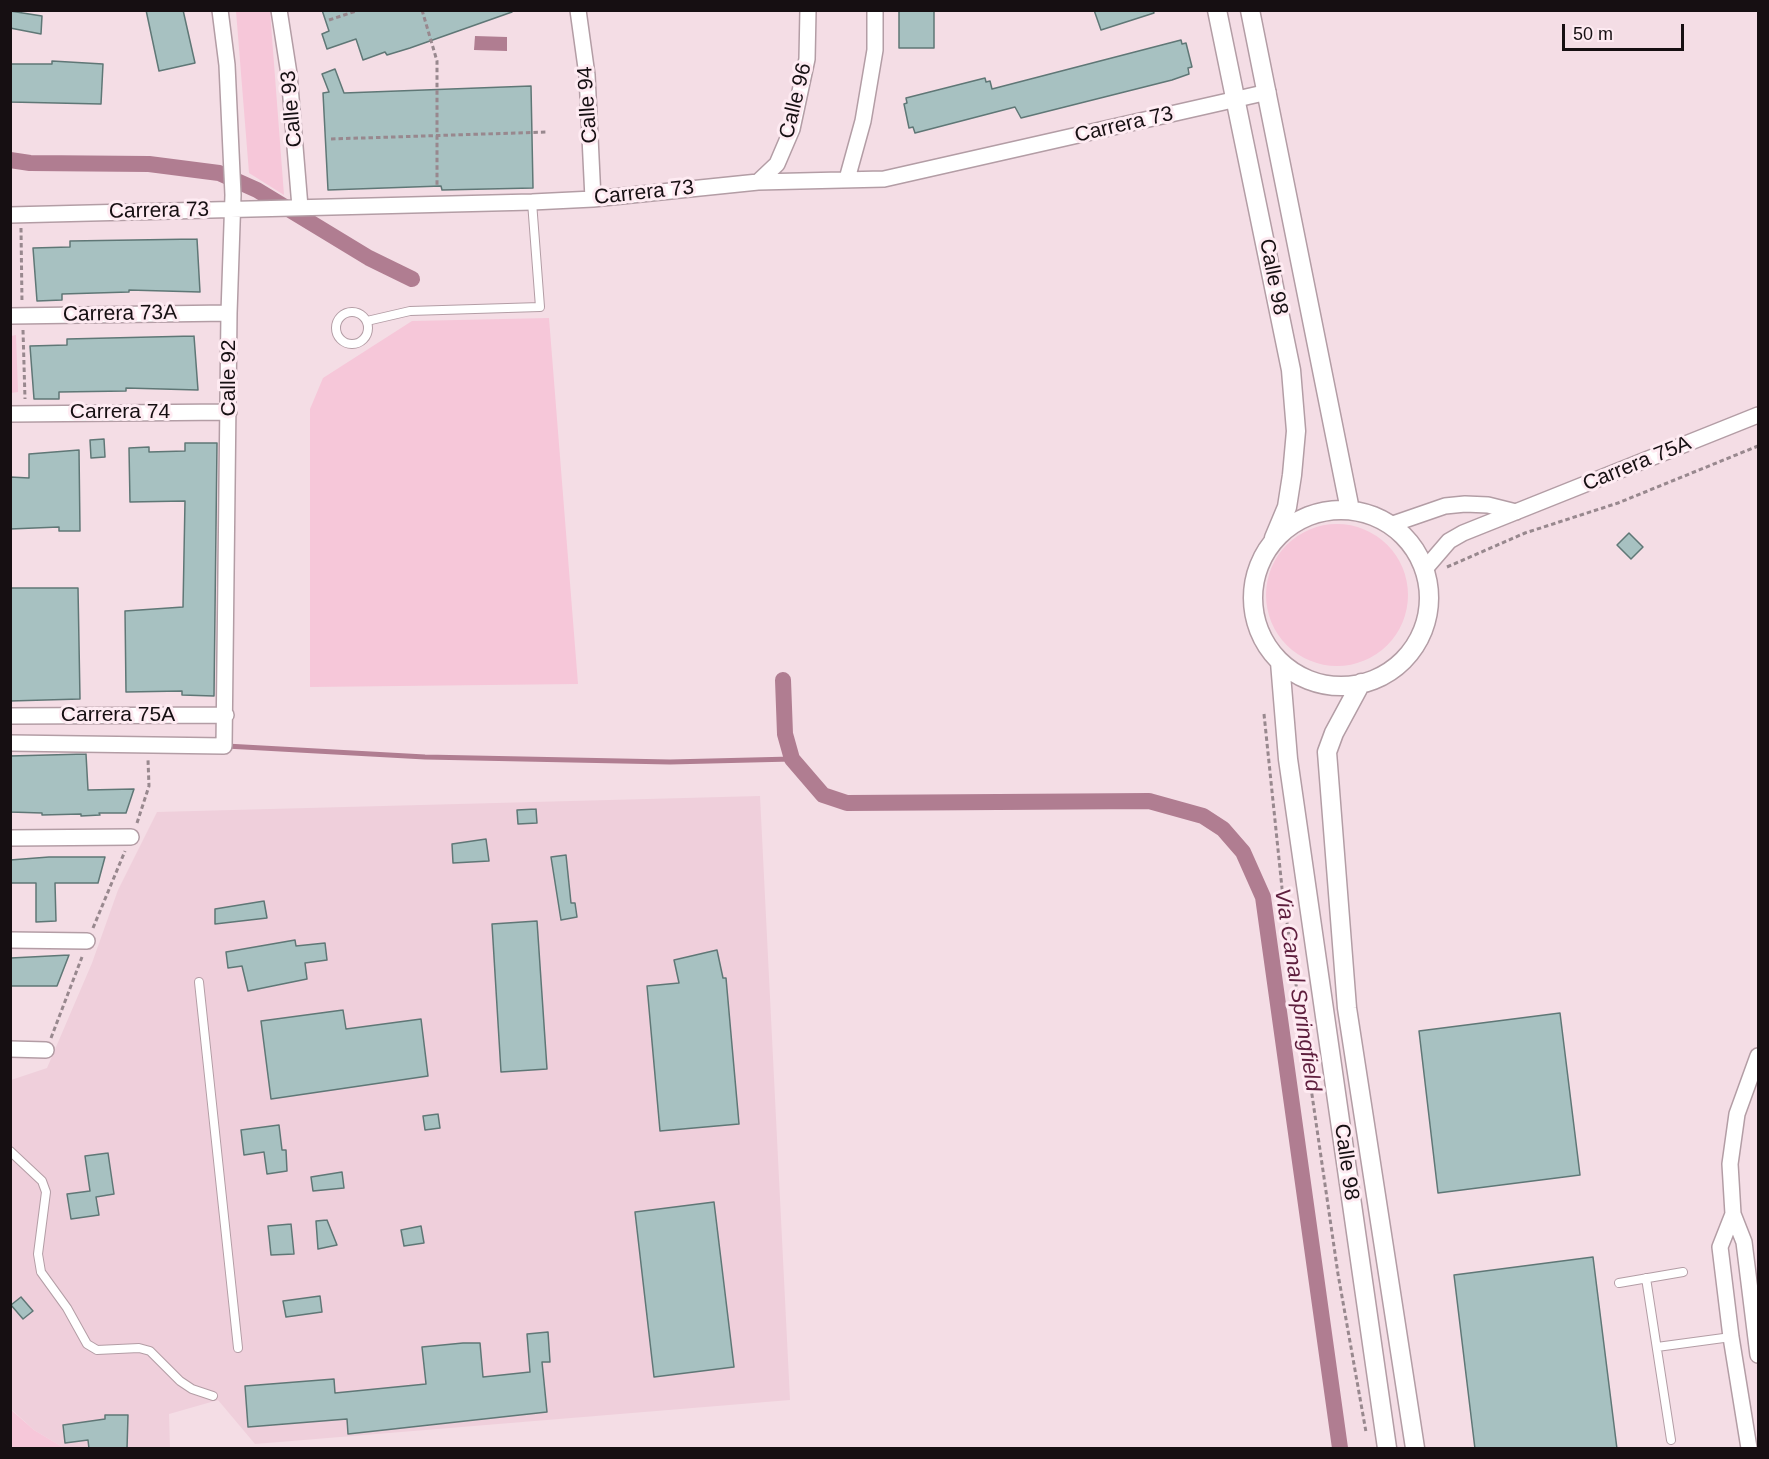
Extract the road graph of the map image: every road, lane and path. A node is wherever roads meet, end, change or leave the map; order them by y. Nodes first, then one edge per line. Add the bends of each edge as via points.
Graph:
1 (220, 10) edge
2 (279, 10) edge
3 (359, 10) edge
4 (422, 10) edge
5 (578, 10) edge
6 (808, 10) edge
7 (875, 10) edge
8 (1217, 10) edge
9 (1250, 10) edge
10 (329, 20) dead end
11 (1268, 92) junction
12 (1238, 99) junction
13 (546, 132) dead end
14 (436, 135) junction
15 (332, 139) dead end
16 (847, 179) junction
17 (758, 182) junction
18 (437, 187) dead end
19 (593, 199) junction
20 (233, 202) junction
21 (532, 202) junction
22 (297, 207) junction
23 (10, 215) edge
24 (229, 313) junction
25 (10, 316) edge
26 (367, 321) junction
27 (229, 412) junction
28 (10, 414) edge
29 (1758, 415) edge
30 (1758, 446) edge
31 (1350, 510) junction
32 (1515, 513) junction
33 (1390, 525) junction
34 (1272, 543) junction
35 (1424, 570) junction
36 (1280, 662) junction
37 (1361, 683) junction
38 (1264, 714) dead end
39 (226, 715) junction
40 (10, 716) edge
41 (10, 743) edge
42 (147, 746) junction
43 (224, 746) joint
44 (131, 837) junction
45 (10, 838) edge
46 (10, 940) edge
47 (87, 941) junction
48 (199, 982) dead end
49 (10, 1049) edge
50 (46, 1050) joint
51 (1758, 1056) edge
52 (10, 1151) edge
53 (1732, 1214) junction
54 (1683, 1272) dead end
55 (1646, 1278) junction
56 (1619, 1283) dead end
57 (1731, 1337) junction
58 (1657, 1347) junction
59 (237, 1348) dead end
60 (1758, 1355) edge
61 (213, 1396) dead end
62 (1752, 1428) edge
63 (1367, 1437) dead end
64 (1671, 1440) dead end
65 (1387, 1449) edge
66 (1415, 1449) edge
67 (1749, 1449) edge

1 - 20 street, Calle 92 via 227,65
2 - 22 street, Calle 93 via 290,74
3 - 10 path
4 - 14 path via 436,61
5 - 19 street, Calle 94 via 587,75
6 - 17 street, Calle 96 via 807,59 792,129 777,164
7 - 16 street via 875,50 864,121
8 - 12 street, Calle 98
9 - 11 street, Calle 98
11 - 12 street, Carrera 73
11 - 31 street, Calle 98
12 - 16 street, Carrera 73 via 884,179
12 - 34 street, Calle 98 via 1292,380 1296,431 1287,507
13 - 14 path
14 - 15 path
14 - 18 path
16 - 17 street, Carrera 73
17 - 19 street, Carrera 73
19 - 21 street, Carrera 73
20 - 22 street, Carrera 73
20 - 23 street, Carrera 73
20 - 24 street, Calle 92
21 - 22 street, Carrera 73
21 - 26 lane via 540,307 410,310
24 - 25 street, Carrera 73A
24 - 27 street, Calle 92
26 - 26 lane via 360,314 345,313 338,320 338,335 346,343 356,344 368,332
27 - 28 street, Carrera 74
27 - 39 street, Calle 92
29 - 32 street, Carrera 75A
30 - 35 path via 1618,503 1525,533 1436,572
31 - 33 street
31 - 34 street via 1307,517
32 - 33 street via 1488,505 1465,504 1445,506
32 - 35 street, Carrera 75A via 1449,541
33 - 35 street via 1411,544
34 - 36 street via 1258,568 1253,597 1257,626
35 - 37 street via 1429,599 1417,641 1399,663
36 - 37 street via 1318,683
36 - 65 street, Calle 98 via 1288,759
37 - 66 street, Calle 98 via 1327,752 1347,1008
38 - 63 path via 1286,911 1338,1274
39 - 40 street, Carrera 75A
39 - 43 street, Calle 92
41 - 42 street, Carrera 75A
42 - 43 street, Carrera 75A
42 - 44 path via 149,786
44 - 45 street
44 - 47 path
46 - 47 street
47 - 50 path
48 - 59 lane
49 - 50 street
51 - 53 street via 1737,1114 1730,1164
52 - 61 lane via 42,1181 46,1192 38,1254 41,1272 87,1344 97,1350 150,1351 180,1381
53 - 57 street via 1720,1247
53 - 60 street via 1744,1242
54 - 55 lane
55 - 56 lane
55 - 58 lane
57 - 58 lane
57 - 62 street
58 - 64 lane
62 - 67 street

